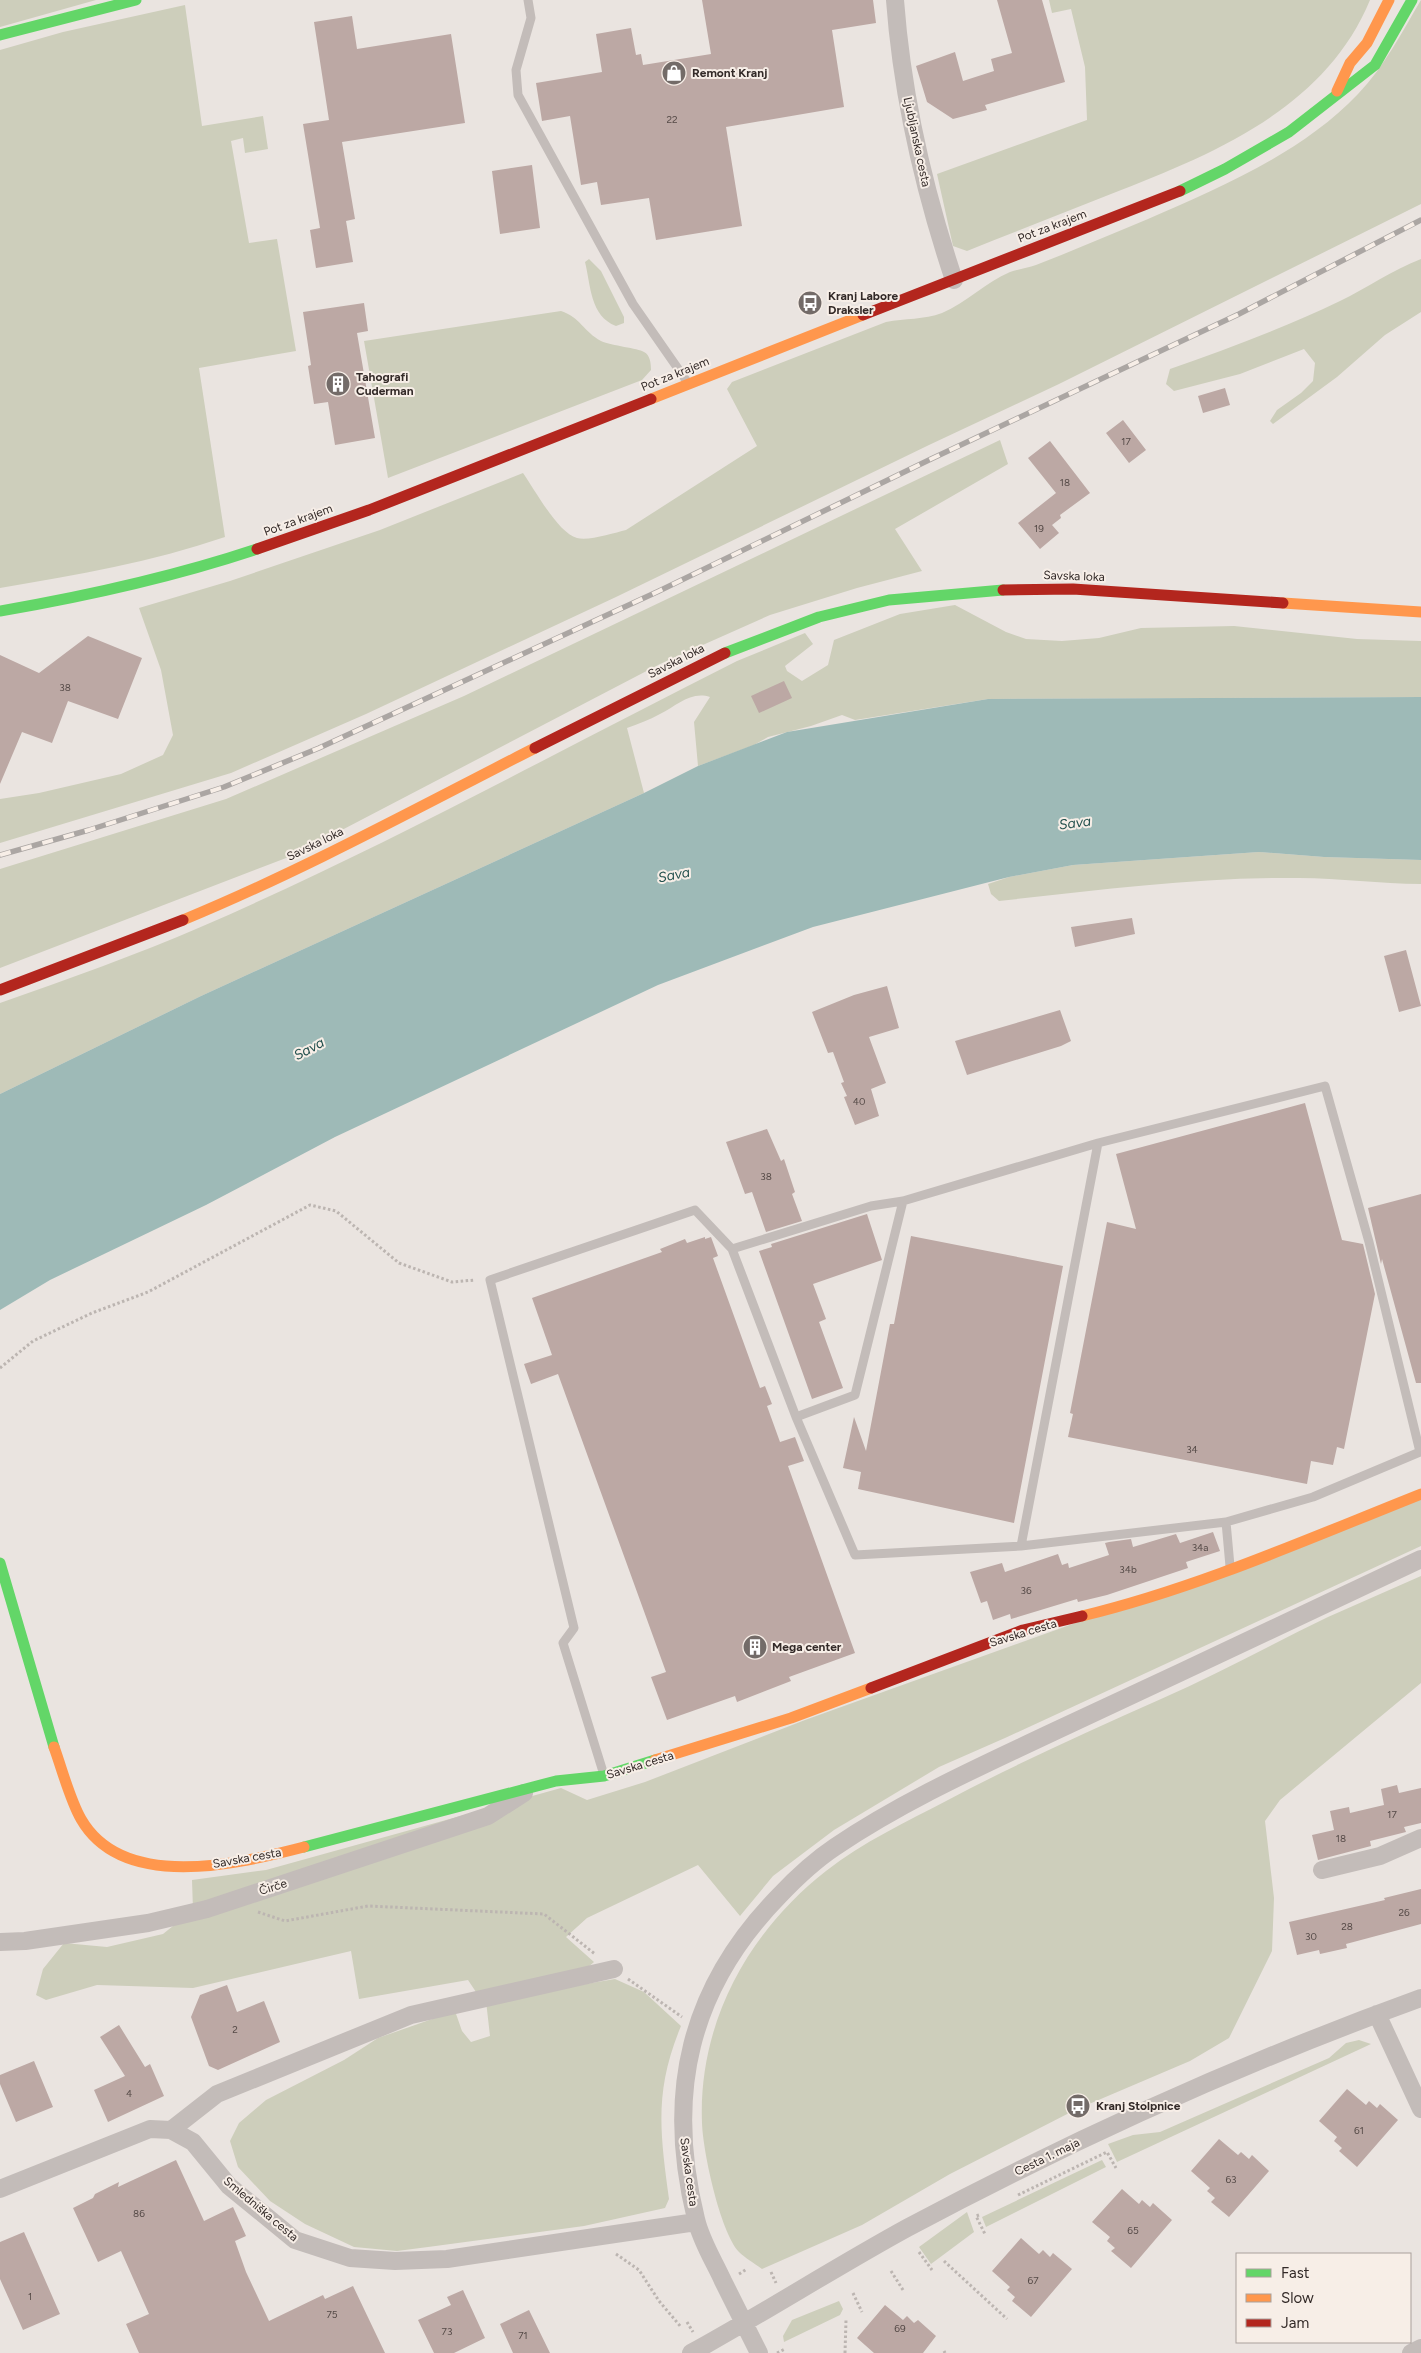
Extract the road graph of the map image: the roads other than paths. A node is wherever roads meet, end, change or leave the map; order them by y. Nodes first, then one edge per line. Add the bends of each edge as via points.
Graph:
1 (136, 0) edge
2 (528, 0) edge
3 (895, 0) edge
4 (1389, 0) edge
5 (1412, 0) edge
6 (0, 35) edge
7 (1334, 96) junction
8 (954, 280) junction
9 (688, 384) junction
10 (0, 611) edge
11 (1421, 612) edge
12 (0, 990) edge
13 (1098, 1143) junction
14 (903, 1201) junction
15 (732, 1249) junction
16 (796, 1417) junction
17 (1421, 1494) edge
18 (1226, 1522) junction
19 (1021, 1546) junction
20 (1421, 1559) edge
21 (0, 1563) edge
22 (1230, 1569) junction
23 (604, 1776) junction
24 (532, 1787) junction
25 (1421, 1838) edge
26 (1322, 1870) dead end
27 (0, 1942) edge
28 (614, 1969) dead end
29 (1421, 1998) edge
30 (1377, 2014) junction
31 (1421, 2109) edge
32 (171, 2130) junction
33 (0, 2188) edge
34 (696, 2222) junction
35 (744, 2323) junction
36 (1421, 2348) edge
37 (691, 2353) edge
38 (758, 2353) edge
39 (1410, 2353) edge

1 - 6 street
2 - 9 lane via 530,18 516,70 518,96 633,304
3 - 8 street, Ljubljanska cesta via 899,51 923,175
4 - 7 street, Pot za krajem via 1367,43 1350,63
5 - 7 street, Pot za krajem via 1375,65
7 - 8 street, Pot za krajem via 1290,132 1225,170 1171,195
8 - 9 street, Pot za krajem
9 - 10 street, Pot za krajem via 285,541 111,590
11 - 12 street, Savska loka via 1073,589 1013,589 889,600 820,617 716,656 231,900
13 - 14 lane
13 - 18 lane via 1325,1086 1369,1242 1420,1452 1313,1497
13 - 19 lane
14 - 15 lane via 871,1206
14 - 16 lane via 855,1395
15 - 16 lane
15 - 23 lane via 695,1210 490,1280 574,1628 563,1643
16 - 19 lane via 854,1555
17 - 22 street, Savska cesta
18 - 19 lane
18 - 22 lane
20 - 34 street, Savska cesta via 984,1765 832,1848 798,1877 733,1949 714,1984 697,2028 686,2073 682,2119 686,2169
21 - 24 street, Savska cesta via 53,1744 81,1819 100,1842 126,1859 183,1868 260,1858
22 - 23 street, Savska cesta via 1112,1609 1023,1630 791,1718
23 - 24 street, Savska cesta
24 - 27 street, Čirče via 488,1816 206,1909 148,1923 25,1942
25 - 26 street via 1380,1856
28 - 32 street via 411,2015 217,2094
29 - 30 street, Cesta 1. maja
30 - 31 street
30 - 35 street, Cesta 1. maja via 1094,2133 904,2230
32 - 33 street, Smledniška cesta via 150,2129
32 - 34 street, Smledniška cesta via 193,2142 229,2186 295,2240 350,2258 395,2261 446,2259
34 - 35 street, Savska cesta
35 - 37 street, Cesta 1. maja
35 - 38 street, Savska cesta
36 - 39 street

